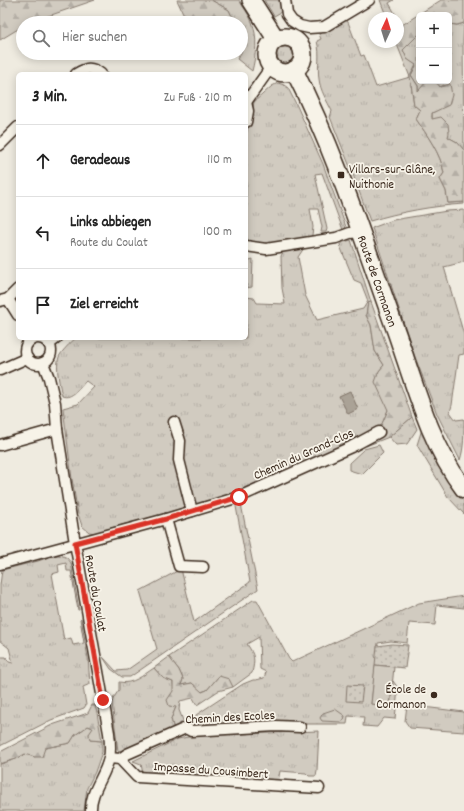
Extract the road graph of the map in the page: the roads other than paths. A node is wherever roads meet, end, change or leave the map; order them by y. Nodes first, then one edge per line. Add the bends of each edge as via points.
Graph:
1 (252, 0) edge
2 (285, 0) edge
3 (368, 0) edge
4 (276, 39) junction
5 (272, 67) junction
6 (294, 70) junction
7 (80, 72) edge
8 (98, 72) edge
9 (248, 99) edge
10 (16, 129) edge
11 (0, 145) edge
12 (361, 232) junction
13 (248, 246) edge
14 (16, 291) edge
15 (4, 300) edge
16 (16, 313) edge
17 (31, 340) edge
18 (53, 341) edge
19 (27, 358) junction
20 (43, 363) junction
21 (0, 370) edge
22 (174, 422) dead end
23 (57, 429) junction
24 (379, 432) dead end
25 (0, 445) edge
26 (464, 489) edge
27 (192, 511) junction
28 (166, 519) junction
29 (75, 543) junction
30 (0, 564) edge
31 (203, 567) dead end
32 (300, 727) dead end
33 (109, 758) junction
34 (120, 759) junction
35 (319, 788) dead end
36 (91, 811) edge

1 - 4 main road
2 - 3 street via 287,14 292,21 309,28 324,27
4 - 5 main road via 268,47 266,54
4 - 6 main road via 290,37 301,46 302,62
5 - 6 main road via 281,72
5 - 9 street
6 - 12 main road, Route de Cormanon via 341,175
7 - 8 street via 86,69
10 - 11 street
12 - 13 street via 266,249
12 - 26 main road, Route de Cormanon via 426,419 448,466
14 - 15 street
15 - 16 street
17 - 19 street via 26,346
18 - 20 street via 51,354
19 - 20 street via 33,363
19 - 21 street
20 - 23 street, Route du Coulat via 55,403
22 - 27 street via 180,441 179,460
23 - 25 street
23 - 29 street, Route du Coulat
24 - 27 street, Chemin du Grand-Clos via 239,497
27 - 28 street, Chemin du Grand-Clos
28 - 29 street, Chemin du Grand-Clos
28 - 31 street via 179,566
29 - 30 street, Chemin du Grand-Clos
29 - 33 street, Route du Coulat via 109,733
32 - 34 street, Chemin des Ecoles via 191,731 186,728
33 - 34 street
33 - 36 street via 94,790
34 - 35 street, Impasse du Cousimbert via 137,777

